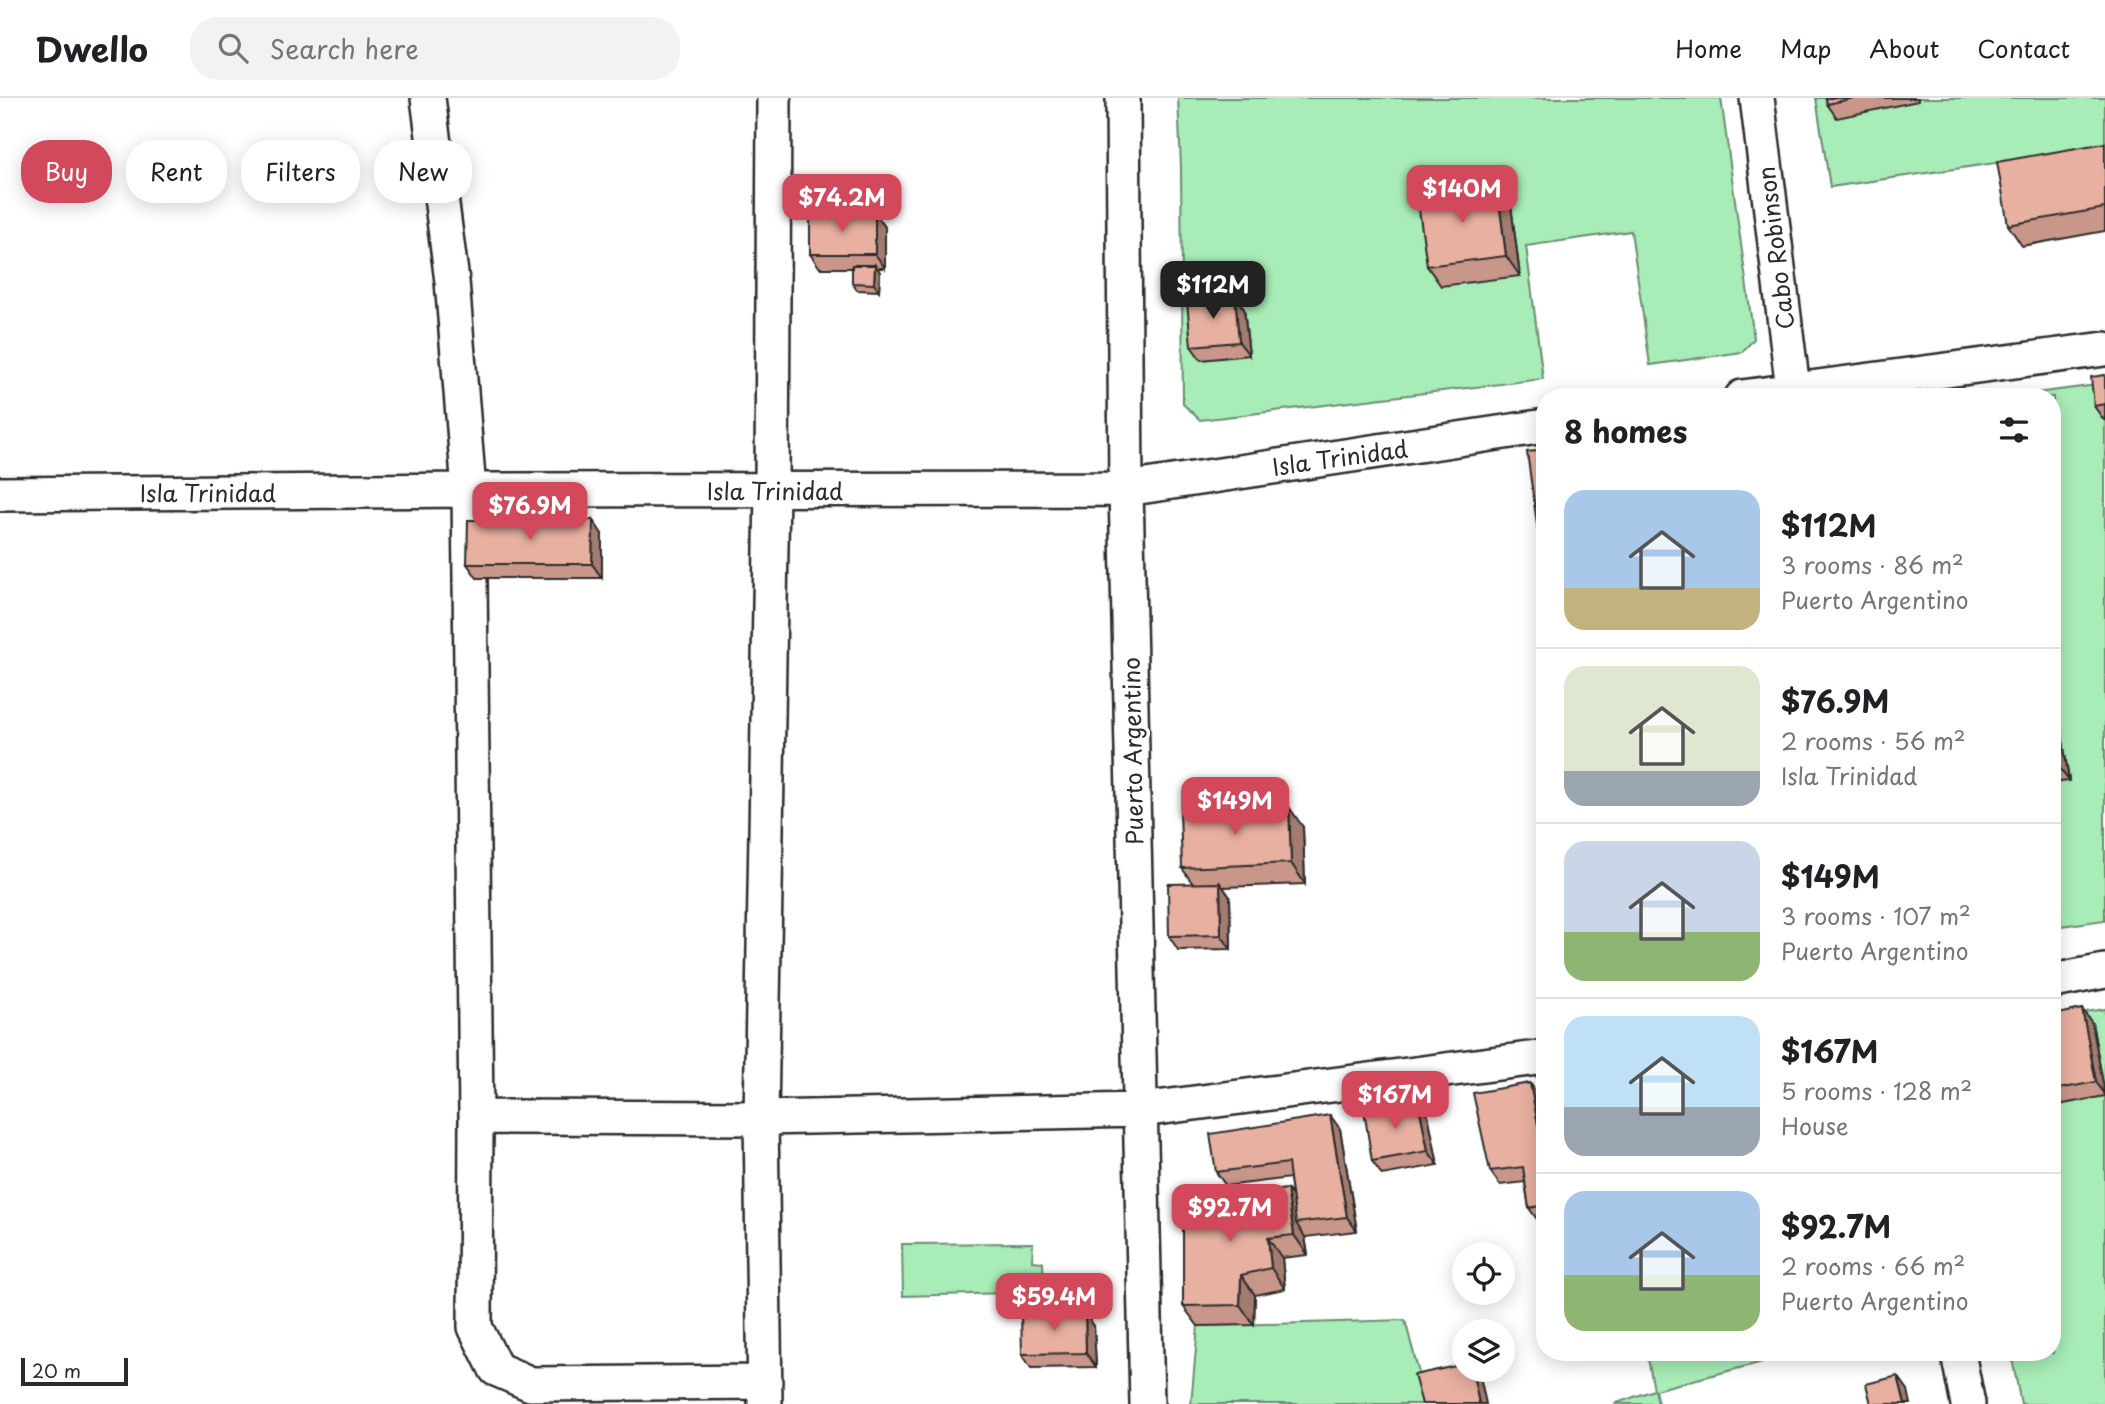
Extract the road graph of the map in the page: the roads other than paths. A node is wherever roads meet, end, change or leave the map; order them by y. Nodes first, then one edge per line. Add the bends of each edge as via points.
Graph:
1 (428, 98) edge
2 (774, 98) edge
3 (1123, 98) edge
4 (1757, 98) edge
5 (2105, 349) edge
6 (1792, 388) edge
7 (1828, 388) edge
8 (1536, 427) edge
9 (1126, 489) junction
10 (469, 490) junction
11 (772, 490) junction
12 (0, 494) edge
13 (2105, 971) edge
14 (2061, 979) edge
15 (1536, 1057) edge
16 (1141, 1110) junction
17 (476, 1116) junction
18 (761, 1118) junction
19 (1960, 1361) edge
20 (765, 1393) edge
21 (1147, 1404) edge
22 (1968, 1404) edge

1 - 10 street via 452,281
2 - 11 street
3 - 9 street, Puerto Argentino
4 - 6 street, Cabo Robinson
5 - 7 street
8 - 9 street, Isla Trinidad
9 - 11 street, Isla Trinidad
9 - 16 street, Puerto Argentino
10 - 11 street, Isla Trinidad
10 - 12 street, Isla Trinidad
10 - 17 street
11 - 18 street
13 - 14 street
15 - 16 street
16 - 18 street
16 - 21 street, Puerto Argentino
17 - 18 street
17 - 20 street via 475,1327 496,1369 531,1384
18 - 20 street
19 - 22 street

